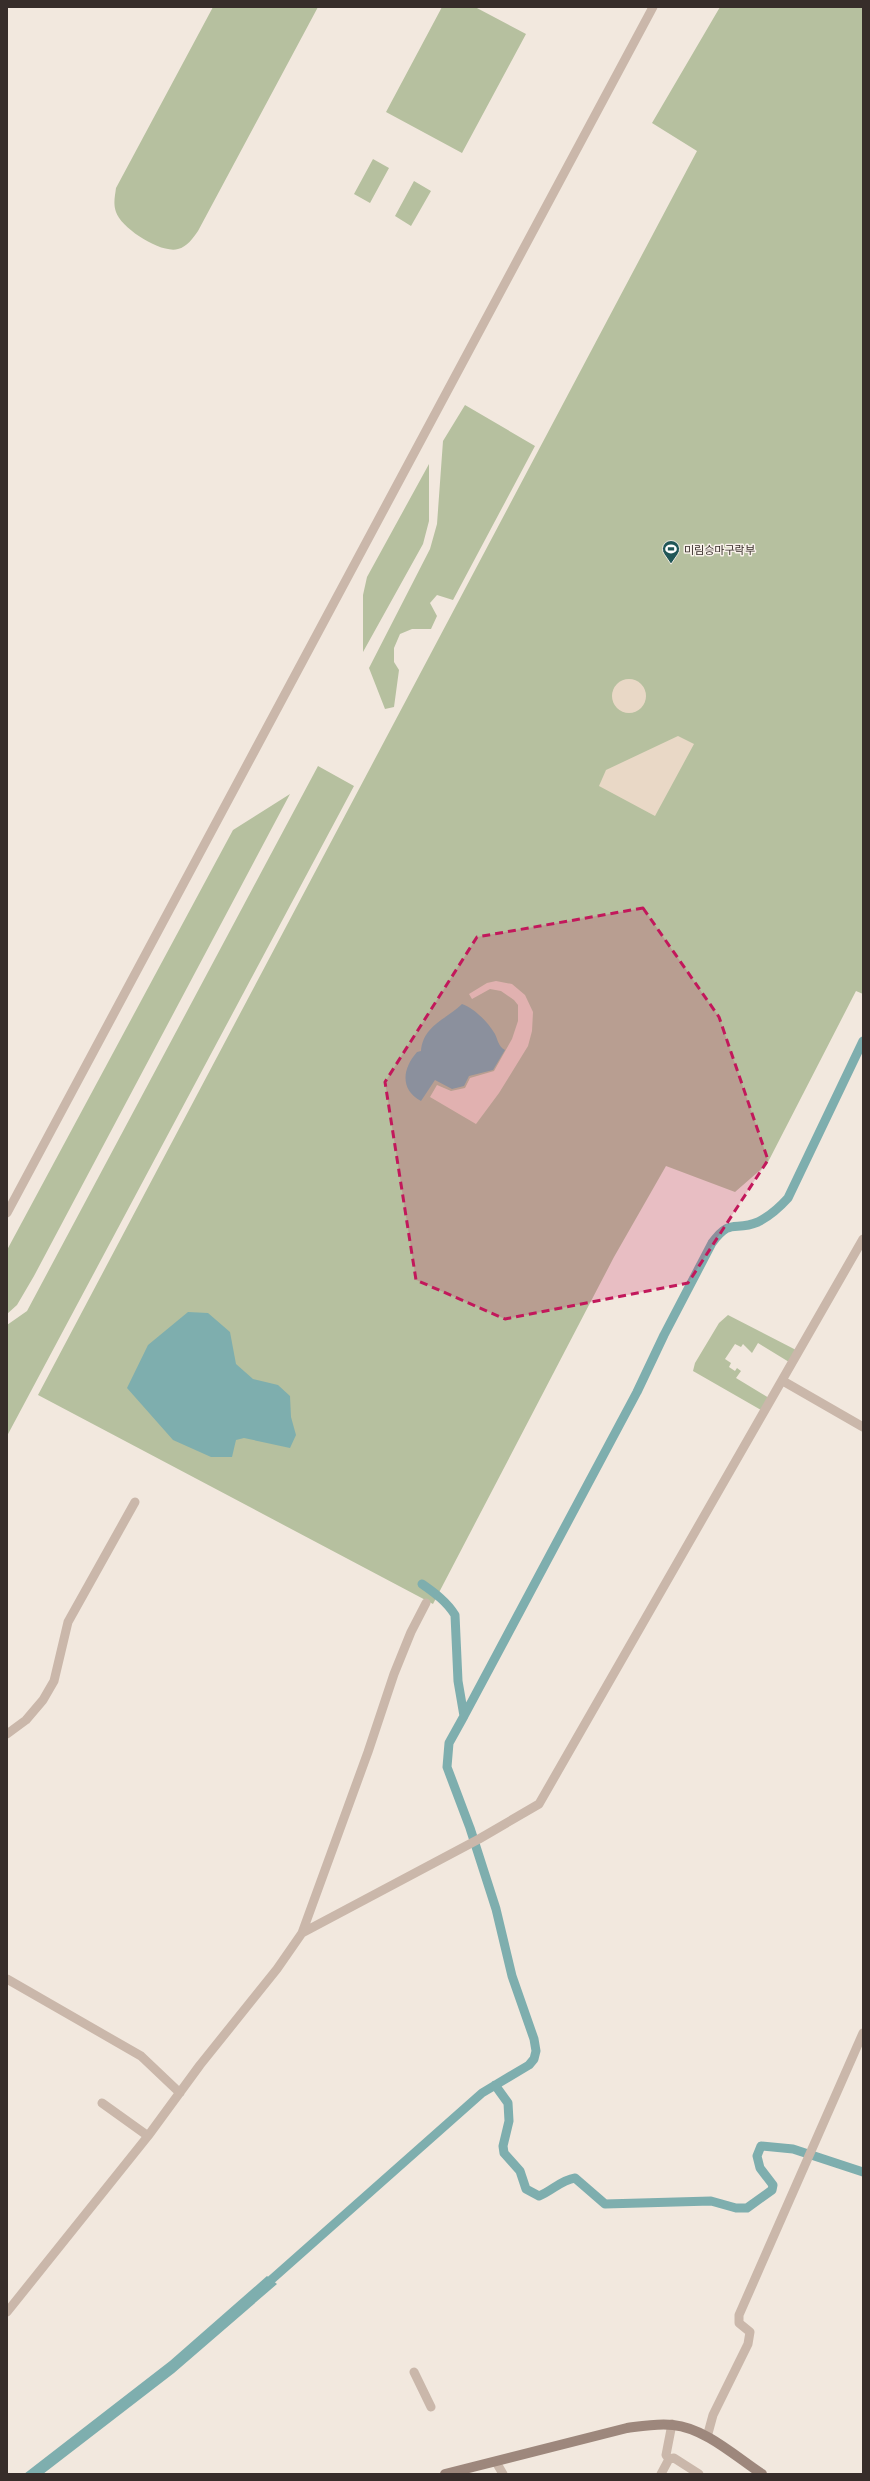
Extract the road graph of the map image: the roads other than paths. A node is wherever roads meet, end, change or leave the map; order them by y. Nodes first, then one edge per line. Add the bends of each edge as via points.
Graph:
1 (653, 7) edge
2 (7, 1213) edge
3 (863, 1239) edge
4 (783, 1382) junction
5 (863, 1427) edge
6 (135, 1502) dead end
7 (426, 1603) dead end
8 (7, 1734) edge
9 (302, 1933) junction
10 (7, 1979) edge
11 (863, 2033) edge
12 (180, 2093) junction
13 (102, 2103) dead end
14 (148, 2136) junction
15 (7, 2312) edge
16 (414, 2372) dead end
17 (431, 2407) dead end
18 (672, 2424) junction
19 (706, 2437) junction
20 (669, 2458) junction
21 (496, 2462) junction
22 (445, 2474) edge
23 (503, 2474) edge
24 (661, 2474) edge
25 (699, 2474) edge
26 (762, 2474) edge

1 - 2 street
3 - 4 street
4 - 5 street
4 - 9 street via 706,1510 540,1804
6 - 8 street via 68,1622 50,1688 26,1720
7 - 9 street via 394,1674
9 - 12 street
10 - 12 street via 141,2056
11 - 19 street via 739,2315 739,2323 750,2332 748,2344 713,2415
12 - 14 street
13 - 14 street
14 - 15 street
16 - 17 street
18 - 19 street
18 - 20 street via 666,2455
18 - 21 street via 627,2428
19 - 26 street
20 - 24 street
20 - 25 street via 674,2458
21 - 22 street
21 - 23 street

